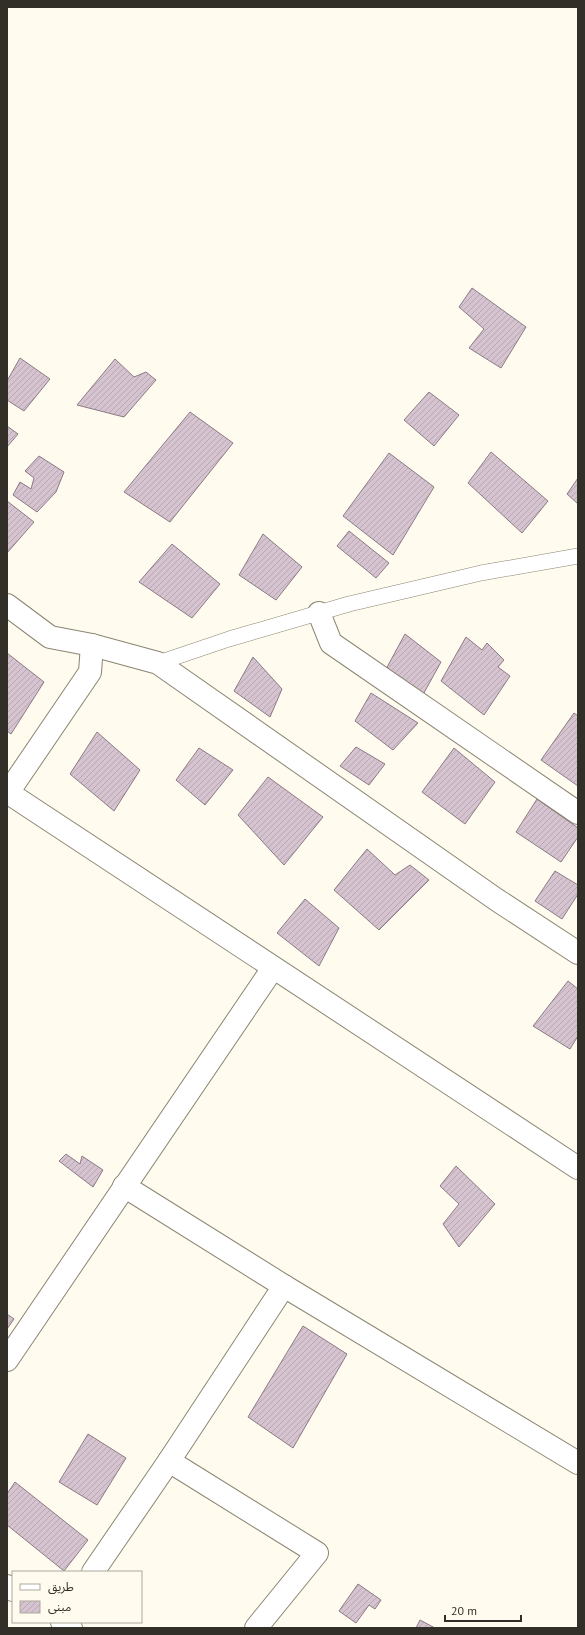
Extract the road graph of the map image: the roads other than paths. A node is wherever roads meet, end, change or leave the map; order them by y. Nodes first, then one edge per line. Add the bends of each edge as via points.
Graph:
1 (578, 556) edge
2 (7, 605) edge
3 (319, 613) junction
4 (92, 646) junction
5 (158, 663) junction
6 (7, 793) edge
7 (578, 813) edge
8 (578, 953) edge
9 (273, 968) junction
10 (578, 1168) edge
11 (124, 1186) junction
12 (284, 1286) junction
13 (7, 1360) edge
14 (169, 1461) junction
15 (578, 1463) edge
16 (94, 1571) edge
17 (256, 1628) edge

1 - 3 lane via 481,573
2 - 4 street via 50,637
3 - 5 lane
3 - 7 street via 331,643
4 - 5 street
4 - 6 street via 90,672
5 - 8 street via 497,900
6 - 9 street
9 - 10 street
9 - 11 street
11 - 12 street
11 - 13 street
12 - 14 street
12 - 15 street
14 - 16 street
14 - 17 street via 317,1553

